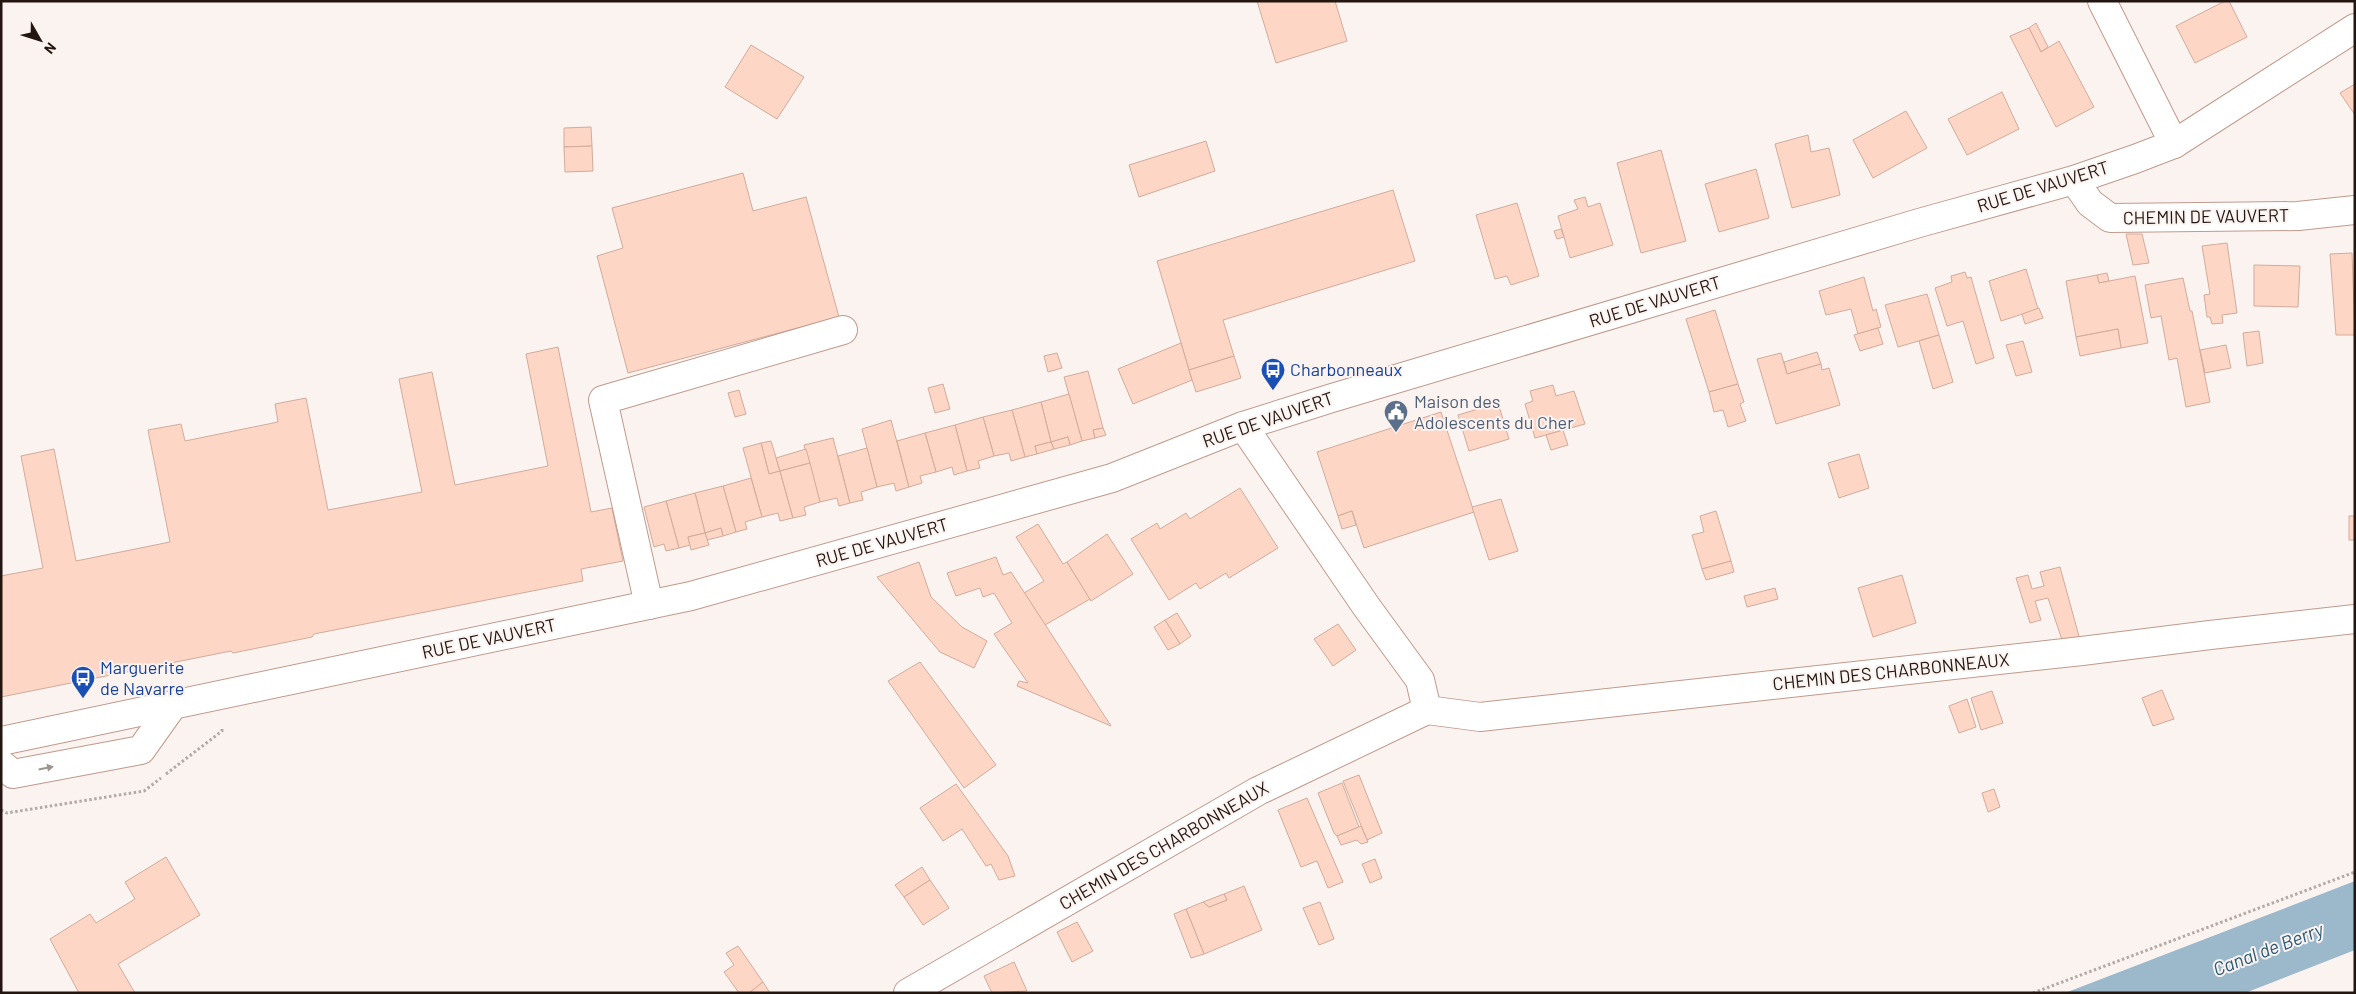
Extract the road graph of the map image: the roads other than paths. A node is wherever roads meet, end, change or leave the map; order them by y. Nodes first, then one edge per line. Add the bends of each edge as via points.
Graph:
1 (2102, 1) edge
2 (2355, 28) edge
3 (2174, 144) junction
4 (2074, 180) junction
5 (2355, 210) edge
6 (843, 330) dead end
7 (1243, 426) junction
8 (649, 605) junction
9 (2355, 619) edge
10 (173, 705) junction
11 (1427, 710) junction
12 (1, 742) edge
13 (1, 764) edge
14 (908, 993) edge

1 - 3 street
2 - 3 street, RUE DE VAUVERT
3 - 4 street, RUE DE VAUVERT
4 - 5 street, CHEMIN DE VAUVERT via 2090,203 2110,218 2298,216
4 - 7 street, RUE DE VAUVERT
6 - 8 street via 603,400
7 - 8 street, RUE DE VAUVERT via 1112,478
7 - 11 street via 1420,680
8 - 10 street, RUE DE VAUVERT
9 - 11 street, CHEMIN DES CHARBONNEAUX via 1480,717
10 - 12 street, RUE DE VAUVERT
13 -> 10 street via 14,774 141,750
11 - 14 street, CHEMIN DES CHARBONNEAUX via 1258,791

